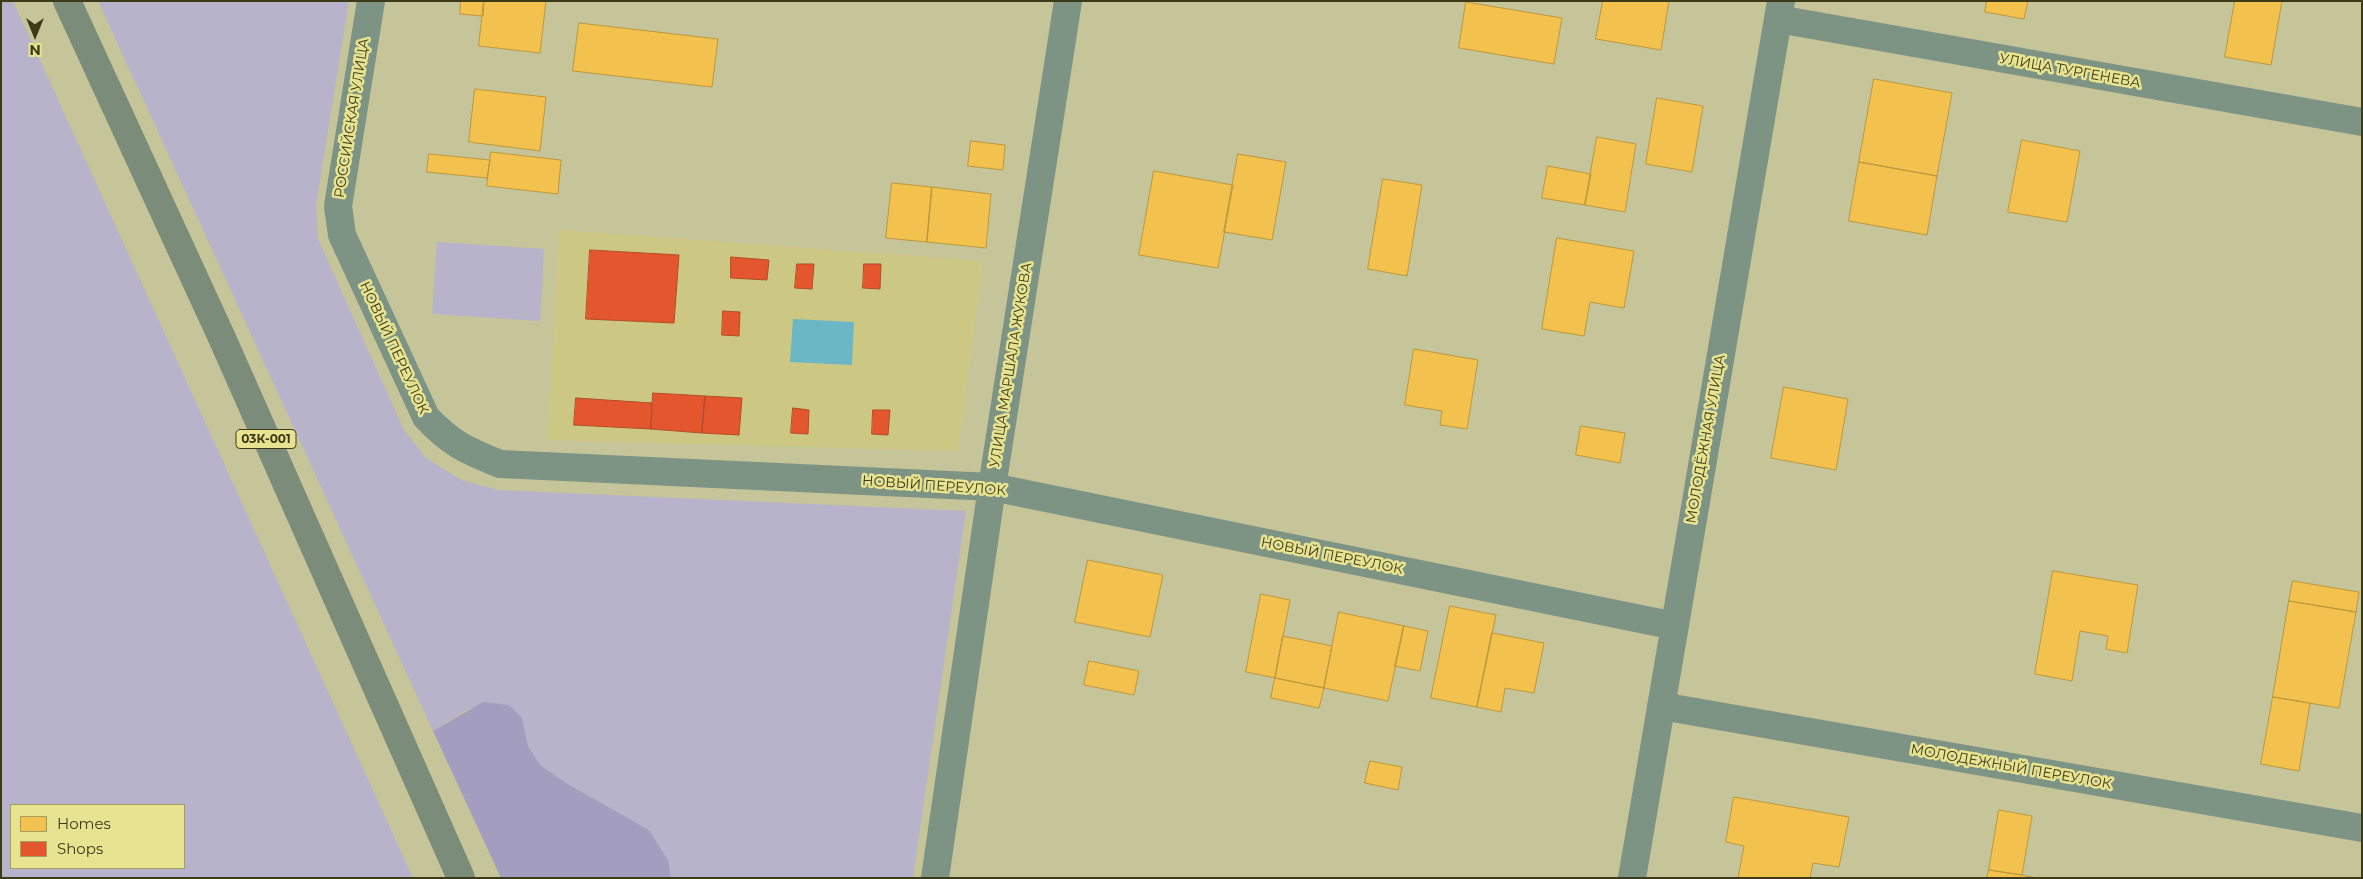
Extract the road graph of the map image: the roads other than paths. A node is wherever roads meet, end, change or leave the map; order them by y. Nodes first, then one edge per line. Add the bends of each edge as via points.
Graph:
1 (67, 1) edge
2 (371, 1) edge
3 (1068, 1) edge
4 (1780, 10) edge
5 (2362, 122) edge
6 (342, 235) joint
7 (992, 487) junction
8 (1675, 626) junction
9 (1661, 706) junction
10 (2362, 828) edge
11 (462, 878) edge
12 (935, 878) edge
13 (1632, 878) edge

1 - 11 main road, 03К-001 via 222,338
2 - 6 street, РОССИЙСКАЯ УЛИЦА via 338,206
3 - 7 street, УЛИЦА МАРШАЛА ЖУКОВА
4 - 5 street, УЛИЦА ТУРГЕНЕВА
4 - 8 street, МОЛОДЁЖНАЯ УЛИЦА
6 - 7 street, НОВЫЙ ПЕРЕУЛОК via 426,417 445,437 500,464
7 - 8 street, НОВЫЙ ПЕРЕУЛОК
7 - 12 street, УЛИЦА МАРШАЛА ЖУКОВА
8 - 9 street, МОЛОДЁЖНАЯ УЛИЦА
9 - 10 street, МОЛОДЕЖНЫЙ ПЕРЕУЛОК
9 - 13 street, МОЛОДЁЖНАЯ УЛИЦА

